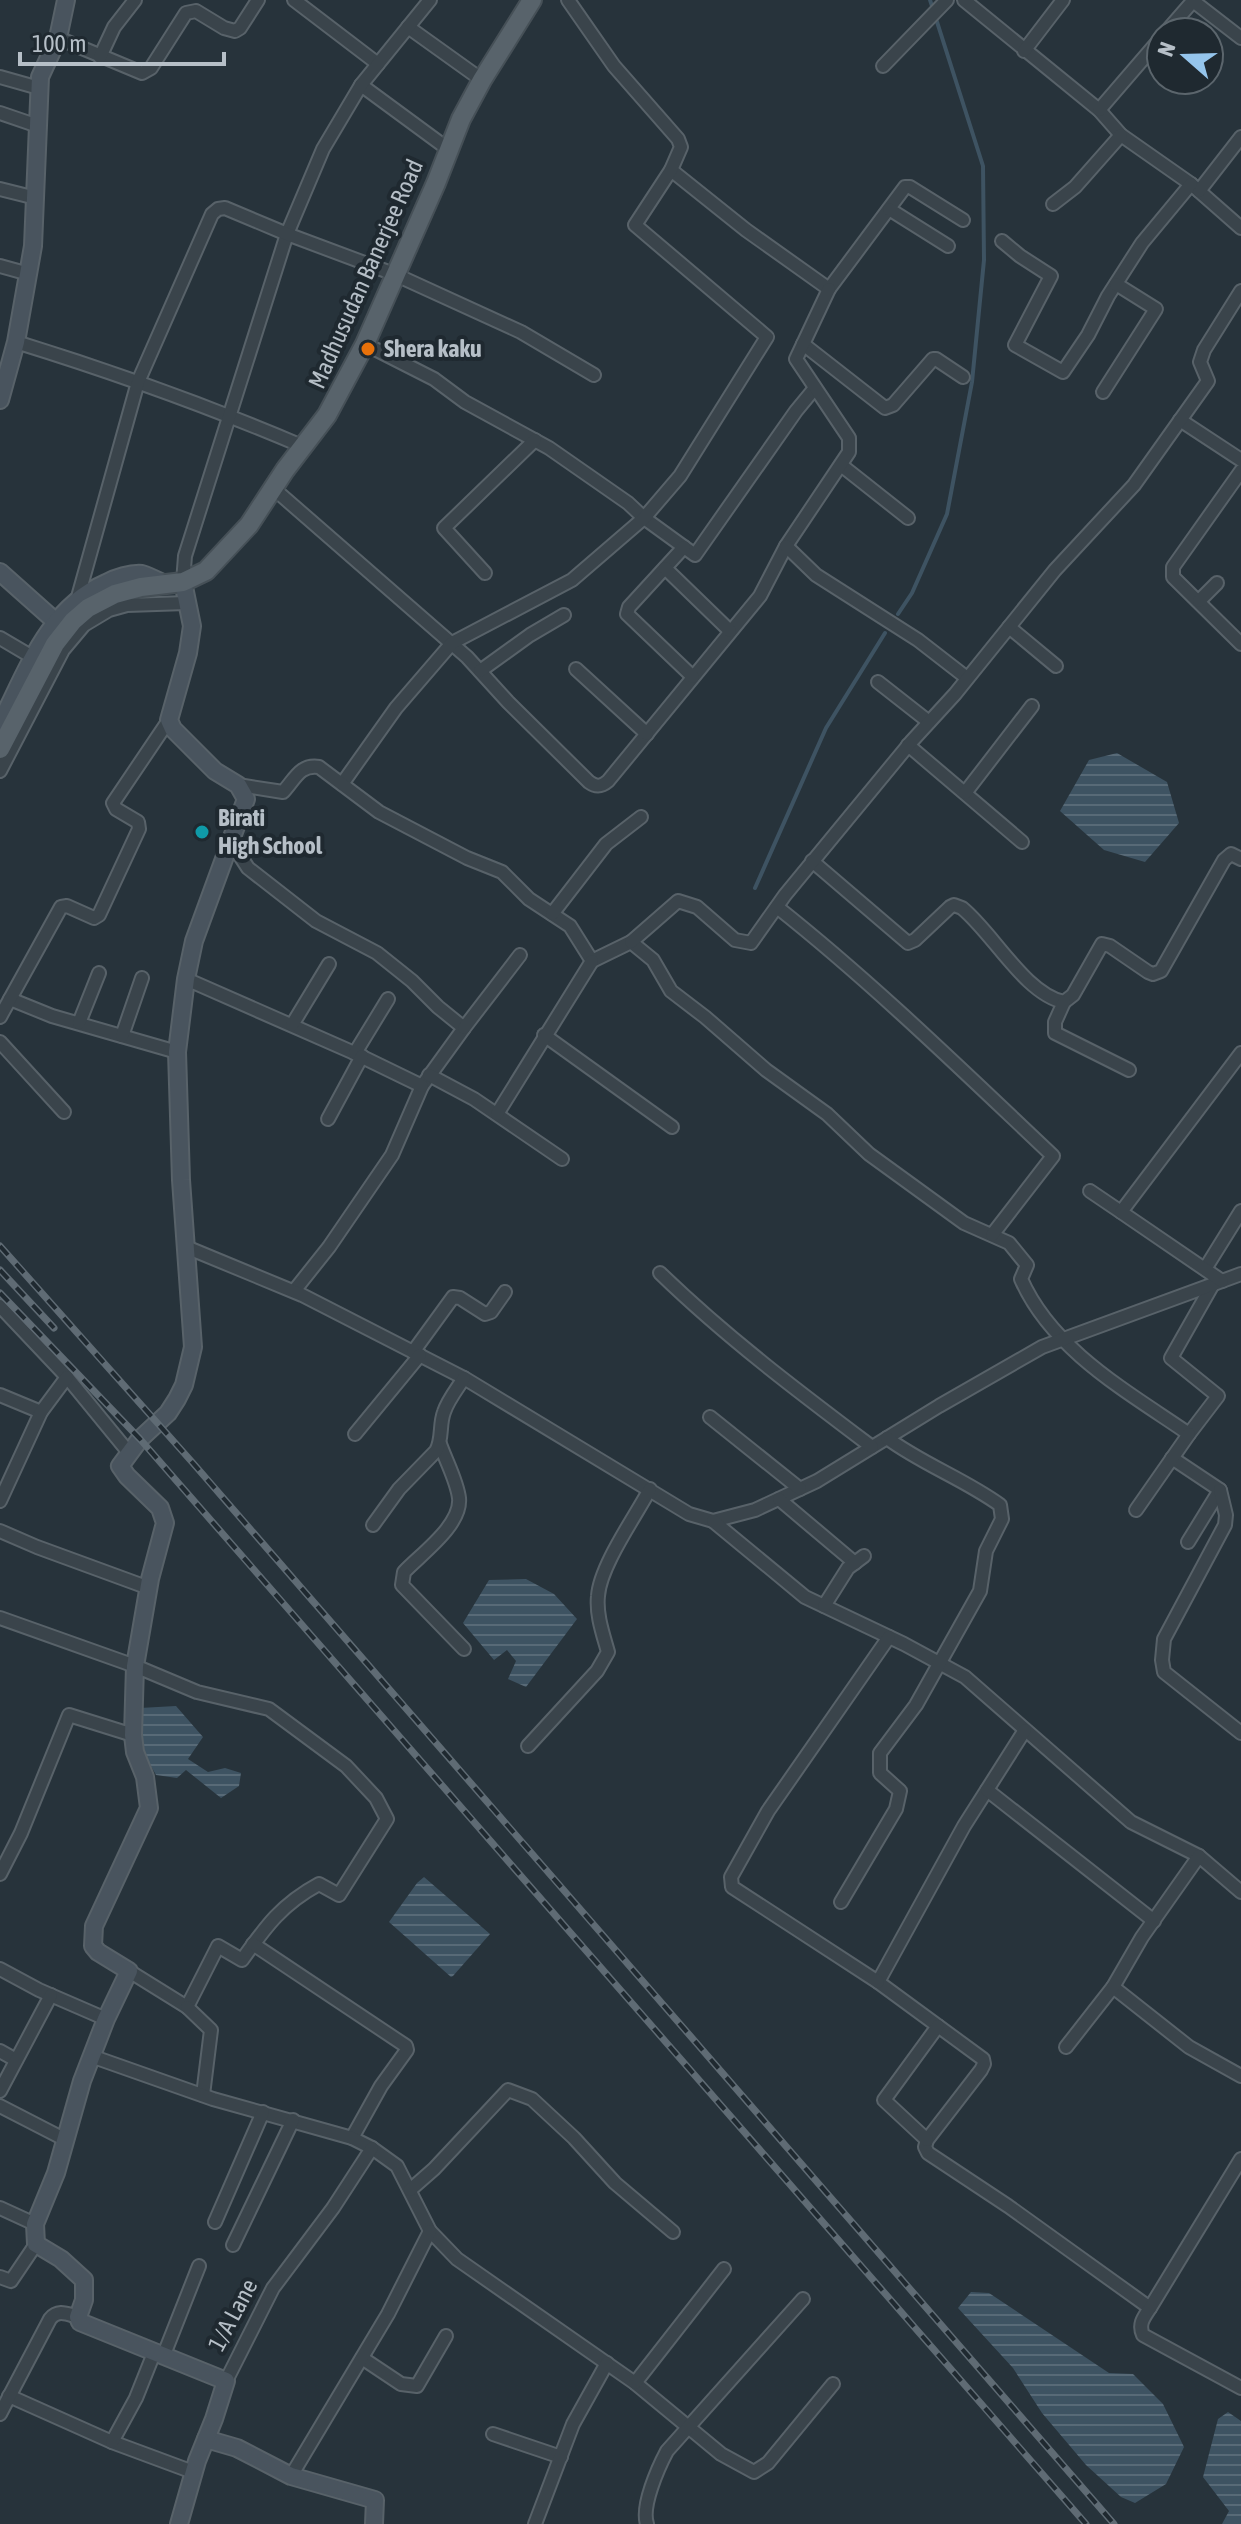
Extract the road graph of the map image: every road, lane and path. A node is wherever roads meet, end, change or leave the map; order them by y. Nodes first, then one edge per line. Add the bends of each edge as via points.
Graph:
1 (66, 0) edge
2 (135, 0) edge
3 (258, 0) edge
4 (294, 0) edge
5 (430, 0) edge
6 (532, 0) edge
7 (568, 0) edge
8 (964, 0) edge
9 (1063, 0) edge
10 (1194, 1) edge
11 (939, 8) edge
12 (1180, 16) edge
13 (408, 27) junction
14 (58, 38) junction
15 (1241, 38) edge
16 (1024, 51) junction
17 (100, 57) junction
18 (1145, 57) edge
19 (378, 64) junction
20 (883, 66) dead end
21 (0, 77) edge
22 (482, 80) junction
23 (361, 85) junction
24 (39, 88) junction
25 (1099, 110) junction
26 (0, 113) edge
27 (38, 126) junction
28 (1121, 135) junction
29 (1241, 137) edge
30 (448, 149) junction
31 (671, 170) junction
32 (1195, 188) junction
33 (0, 189) edge
34 (36, 198) junction
35 (1053, 204) dead end
36 (889, 209) junction
37 (963, 220) dead end
38 (1241, 228) edge
39 (287, 234) junction
40 (1002, 241) dead end
41 (948, 246) dead end
42 (0, 266) edge
43 (29, 274) junction
44 (394, 274) junction
45 (1116, 284) junction
46 (829, 289) junction
47 (1241, 291) edge
48 (16, 342) junction
49 (365, 344) junction
50 (803, 344) junction
51 (594, 375) dead end
52 (963, 377) dead end
53 (138, 382) junction
54 (815, 388) junction
55 (1103, 392) dead end
56 (0, 400) edge
57 (230, 415) junction
58 (1180, 420) junction
59 (535, 440) junction
60 (302, 446) junction
61 (1241, 460) edge
62 (841, 465) junction
63 (1241, 471) edge
64 (273, 488) junction
65 (644, 518) junction
66 (908, 518) dead end
67 (786, 546) junction
68 (684, 547) junction
69 (665, 568) junction
70 (0, 572) edge
71 (485, 573) dead end
72 (174, 583) junction
73 (1217, 583) dead end
74 (78, 597) junction
75 (1199, 601) junction
76 (186, 603) junction
77 (564, 615) dead end
78 (55, 621) junction
79 (1009, 627) junction
80 (730, 631) junction
81 (0, 638) edge
82 (452, 643) junction
83 (1241, 644) edge
84 (34, 658) junction
85 (1056, 666) dead end
86 (576, 669) dead end
87 (480, 671) junction
88 (693, 677) junction
89 (967, 678) junction
90 (878, 682) dead end
91 (1032, 706) dead end
92 (169, 720) junction
93 (929, 722) junction
94 (0, 724) edge
95 (647, 734) junction
96 (908, 745) junction
97 (0, 749) edge
98 (0, 771) edge
99 (342, 784) junction
100 (238, 785) junction
101 (965, 793) junction
102 (641, 817) dead end
103 (231, 842) junction
104 (1022, 842) dead end
105 (1241, 859) edge
106 (812, 861) junction
107 (777, 907) junction
108 (552, 914) junction
109 (631, 942) junction
110 (520, 955) dead end
111 (592, 961) junction
112 (329, 964) dead end
113 (99, 973) dead end
114 (142, 978) dead end
115 (186, 979) junction
116 (10, 999) junction
117 (388, 999) dead end
118 (1064, 1002) junction
119 (0, 1017) edge
120 (79, 1023) junction
121 (292, 1025) junction
122 (464, 1028) junction
123 (544, 1035) junction
124 (122, 1036) junction
125 (0, 1042) edge
126 (177, 1052) junction
127 (1241, 1053) edge
128 (358, 1055) junction
129 (1129, 1070) dead end
130 (425, 1080) junction
131 (64, 1112) dead end
132 (497, 1114) junction
133 (328, 1119) dead end
134 (672, 1127) dead end
135 (562, 1159) dead end
136 (1090, 1191) dead end
137 (1241, 1211) edge
138 (1121, 1212) junction
139 (992, 1235) junction
140 (186, 1247) junction
141 (1205, 1269) junction
142 (660, 1273) dead end
143 (1241, 1274) edge
144 (1218, 1282) junction
145 (294, 1291) junction
146 (505, 1292) dead end
147 (0, 1306) edge
148 (1063, 1339) junction
149 (416, 1354) junction
150 (67, 1377) junction
151 (464, 1378) junction
152 (0, 1395) edge
153 (41, 1412) junction
154 (710, 1417) dead end
155 (355, 1434) dead end
156 (1189, 1434) junction
157 (887, 1438) junction
158 (440, 1444) junction
159 (872, 1447) junction
160 (130, 1454) junction
161 (1172, 1458) junction
162 (650, 1489) junction
163 (800, 1489) junction
164 (1220, 1490) junction
165 (779, 1499) junction
166 (0, 1501) edge
167 (1136, 1510) dead end
168 (713, 1521) junction
169 (373, 1525) dead end
170 (0, 1531) edge
171 (1188, 1542) dead end
172 (149, 1588) junction
173 (824, 1606) junction
174 (0, 1618) edge
175 (889, 1637) junction
176 (464, 1649) dead end
177 (939, 1663) junction
178 (135, 1666) junction
179 (1025, 1730) junction
180 (1241, 1733) edge
181 (133, 1735) junction
182 (528, 1746) dead end
183 (987, 1790) junction
184 (1199, 1856) junction
185 (0, 1874) edge
186 (1241, 1892) edge
187 (841, 1902) dead end
188 (1154, 1921) junction
189 (253, 1944) junction
190 (0, 1969) edge
191 (129, 1971) junction
192 (878, 1982) junction
193 (1113, 1987) junction
194 (51, 1995) junction
195 (187, 2007) junction
196 (106, 2019) junction
197 (938, 2026) junction
198 (1066, 2047) dead end
199 (0, 2051) edge
200 (91, 2056) junction
201 (16, 2060) junction
202 (1241, 2076) edge
203 (0, 2091) edge
204 (203, 2095) junction
205 (0, 2106) edge
206 (263, 2112) junction
207 (293, 2120) junction
208 (352, 2138) junction
209 (66, 2140) junction
210 (927, 2140) junction
211 (372, 2148) junction
212 (1241, 2159) edge
213 (410, 2190) junction
214 (0, 2208) edge
215 (215, 2222) dead end
216 (35, 2224) junction
217 (430, 2231) junction
218 (673, 2232) dead end
219 (36, 2244) junction
220 (233, 2245) dead end
221 (199, 2266) dead end
222 (724, 2269) dead end
223 (0, 2277) edge
224 (803, 2299) dead end
225 (1150, 2308) junction
226 (78, 2317) junction
227 (446, 2336) dead end
228 (158, 2355) junction
229 (362, 2358) junction
230 (607, 2363) junction
231 (226, 2381) junction
232 (635, 2383) junction
233 (833, 2384) dead end
234 (1241, 2388) edge
235 (9, 2396) junction
236 (0, 2414) edge
237 (688, 2428) junction
238 (493, 2434) dead end
239 (206, 2439) junction
240 (112, 2442) junction
241 (561, 2457) junction
242 (193, 2472) junction
243 (291, 2476) junction
244 (179, 2524) edge
245 (374, 2524) edge
246 (535, 2524) edge
247 (647, 2524) edge

1 - 14 street
2 - 17 street
3 - 17 street via 235,31 196,11 186,13 146,72
4 - 19 street
5 - 13 street
6 - 22 main road, Madhusudan Banerjee Road
7 - 31 street via 614,66 678,139 681,147
8 - 16 street
9 - 16 street
10 - 12 street
10 - 15 street
11 - 20 street
13 - 19 street
13 - 22 street
14 - 17 street
14 - 24 street
16 - 25 street
18 - 25 street
19 - 23 street
21 - 24 street
22 - 30 main road, Madhusudan Banerjee Road
23 - 30 street
23 - 39 street via 323,149
24 - 27 street
25 - 28 street
26 - 27 street
27 - 34 street
28 - 32 street
28 - 35 street
29 - 32 street
30 - 44 main road, Madhusudan Banerjee Road
31 - 46 street
31 - 65 street via 635,225 767,337 680,476
32 - 38 street
32 - 45 street via 1142,243
33 - 34 street
34 - 43 street
36 - 37 street via 908,186
36 - 41 street
36 - 46 street
39 - 44 street
39 - 53 street via 225,208 212,214
39 - 57 street
40 - 45 street via 1051,276 1015,345 1063,372
42 - 43 street
43 - 48 street
44 - 49 main road, Madhusudan Banerjee Road
44 - 51 street via 521,332
45 - 55 street via 1156,309
46 - 50 street
47 - 58 street via 1204,350 1200,362 1208,381
48 - 53 street
48 - 56 street
49 - 59 street
49 - 60 main road, Madhusudan Banerjee Road via 340,395
50 - 52 street via 885,408 933,359
50 - 54 street via 796,359
53 - 57 street
53 - 74 street
54 - 62 street via 849,438
54 - 68 street via 695,555
57 - 60 street
57 - 72 street
58 - 61 street
58 - 79 street via 1134,485
59 - 65 street
59 - 71 street via 444,528
60 - 64 main road, Madhusudan Banerjee Road
62 - 66 street
62 - 67 street
63 - 75 street via 1173,567 1173,577
64 - 72 main road, Madhusudan Banerjee Road via 213,565
64 - 82 street
65 - 68 street
65 - 82 street via 572,580
67 - 80 street via 760,596
67 - 89 street via 816,575
68 - 69 street
69 - 80 street
69 - 88 street via 627,614
70 - 78 street
72 - 74 street via 142,574 111,580
72 - 76 street
72 - 97 main road via 115,594 65,630
73 - 75 street
74 - 78 street
75 - 83 street
76 - 92 street via 192,626
76 - 98 street via 127,605 84,625 63,650
77 - 87 street
78 - 84 street
79 - 85 street
79 - 89 street
80 - 88 street
81 - 84 street
82 - 87 street
82 - 99 street via 396,708
84 - 94 street
86 - 95 street
87 - 95 street via 595,786 608,781
88 - 95 street
89 - 93 street
90 - 93 street
91 - 101 street
92 - 100 street via 215,771
92 - 116 street via 113,803 138,822 139,829 99,915 61,907
93 - 96 street
96 - 101 street
96 - 106 street
99 - 100 street via 310,766 283,792
99 - 108 street via 379,812 502,872
100 - 103 street via 246,799
101 - 104 street
102 - 108 street via 606,844
103 - 115 street via 194,941
103 - 122 street via 248,868 316,921 377,953
105 - 118 street via 1231,854 1224,860 1161,971 1148,972 1102,944
106 - 107 street
106 - 118 street via 908,943 950,907 962,908 1032,984
107 - 109 street via 751,943 735,940 697,907 678,901
107 - 139 street via 914,1025 1053,1156
108 - 111 street via 570,926
109 - 111 street
109 - 139 street via 653,960 671,991 827,1114 869,1154 964,1223
110 - 122 street
111 - 123 street
112 - 121 street
113 - 120 street
114 - 124 street
115 - 121 street
115 - 126 street
116 - 119 street
116 - 120 street
117 - 128 street
118 - 129 street via 1055,1033
120 - 124 street
121 - 128 street
122 - 130 street
123 - 132 street
123 - 134 street
124 - 126 street
125 - 131 street
126 - 140 street
127 - 138 street
128 - 130 street
128 - 133 street
130 - 132 street
130 - 145 street via 392,1155
132 - 135 street
136 - 138 street
137 - 141 street
138 - 141 street
139 - 148 street via 1009,1243 1027,1265 1021,1279 1027,1292
140 - 145 street
140 - 160 street via 193,1347 187,1376 168,1413
141 - 144 street
142 - 159 street via 788,1385
143 - 144 street
144 - 148 street
144 - 156 street via 1171,1358 1218,1396
145 - 149 street
146 - 149 street via 488,1314 453,1297
147 - 150 street
148 - 156 street via 1102,1374
148 - 157 street
149 - 151 street
149 - 155 street
150 - 153 street
150 - 160 street
151 - 158 street via 444,1410
151 - 162 street
152 - 153 street
153 - 166 street
154 - 163 street
156 - 161 street
157 - 159 street
157 - 177 street via 1000,1505 1002,1519 986,1551 980,1591
158 - 169 street
158 - 176 street via 459,1496 458,1510 453,1523 401,1579
159 - 163 street
160 - 172 street via 120,1466 160,1508 165,1523
161 - 164 street
161 - 167 street
162 - 168 street via 689,1514
162 - 182 street via 599,1587 599,1618 608,1652
163 - 165 street
164 - 171 street
164 - 180 street via 1225,1525 1164,1639 1162,1660 1164,1672
165 - 168 street
165 - 173 street via 859,1560 846,1570
168 - 173 street via 805,1597
170 - 172 street
172 - 178 street
173 - 175 street
174 - 178 street
175 - 177 street
175 - 192 street via 768,1811 731,1877 732,1887
177 - 179 street via 965,1677
177 - 187 street via 880,1753 880,1773 900,1791 896,1809
178 - 181 street
178 - 189 street via 197,1692 269,1709 346,1766 376,1798 387,1819 339,1895 319,1884 301,1893 272,1917
179 - 183 street
179 - 184 street via 1131,1822
181 - 185 street via 69,1715
181 - 191 street via 149,1808 94,1926 93,1946
183 - 188 street
183 - 192 street
184 - 186 street
184 - 188 street
188 - 193 street
189 - 195 street via 242,1960 218,1946
189 - 208 street via 406,2046
190 - 194 street
191 - 195 street
191 - 196 street
192 - 197 street
193 - 198 street
193 - 202 street via 1189,2047
194 - 196 street
194 - 201 street
195 - 204 street via 211,2030
196 - 200 street
197 - 210 street via 884,2100
197 - 210 street via 984,2064
199 - 201 street
200 - 204 street
200 - 209 street
201 - 203 street
204 - 206 street
205 - 209 street
206 - 207 street
206 - 215 street
207 - 208 street
207 - 220 street
208 - 211 street
209 - 216 street
210 - 225 street via 928,2153
211 - 213 street via 397,2166
211 - 231 street, 1/A Lane via 273,2288
212 - 225 street
213 - 217 street
213 - 218 street via 508,2090 532,2099 615,2183
214 - 216 street
216 - 219 street
217 - 229 street
217 - 230 street via 457,2259
219 - 223 street via 11,2281
219 - 226 street via 84,2280
221 - 228 street
222 - 232 street
224 - 237 street
225 - 234 street via 1141,2322 1143,2335
226 - 228 street
226 - 235 street via 54,2314
227 - 229 street via 417,2386 401,2384
228 - 231 street
228 - 240 street
229 - 243 street
230 - 232 street
230 - 241 street
231 - 239 street, 1/A Lane
232 - 237 street
233 - 237 street via 768,2463 754,2472
235 - 236 street
235 - 240 street
237 - 247 street via 660,2464 645,2512
238 - 241 street
239 - 242 street, 1/A Lane
239 - 243 street via 237,2448
240 - 242 street
241 - 246 street
242 - 244 street, 1/A Lane
243 - 245 street via 375,2500

